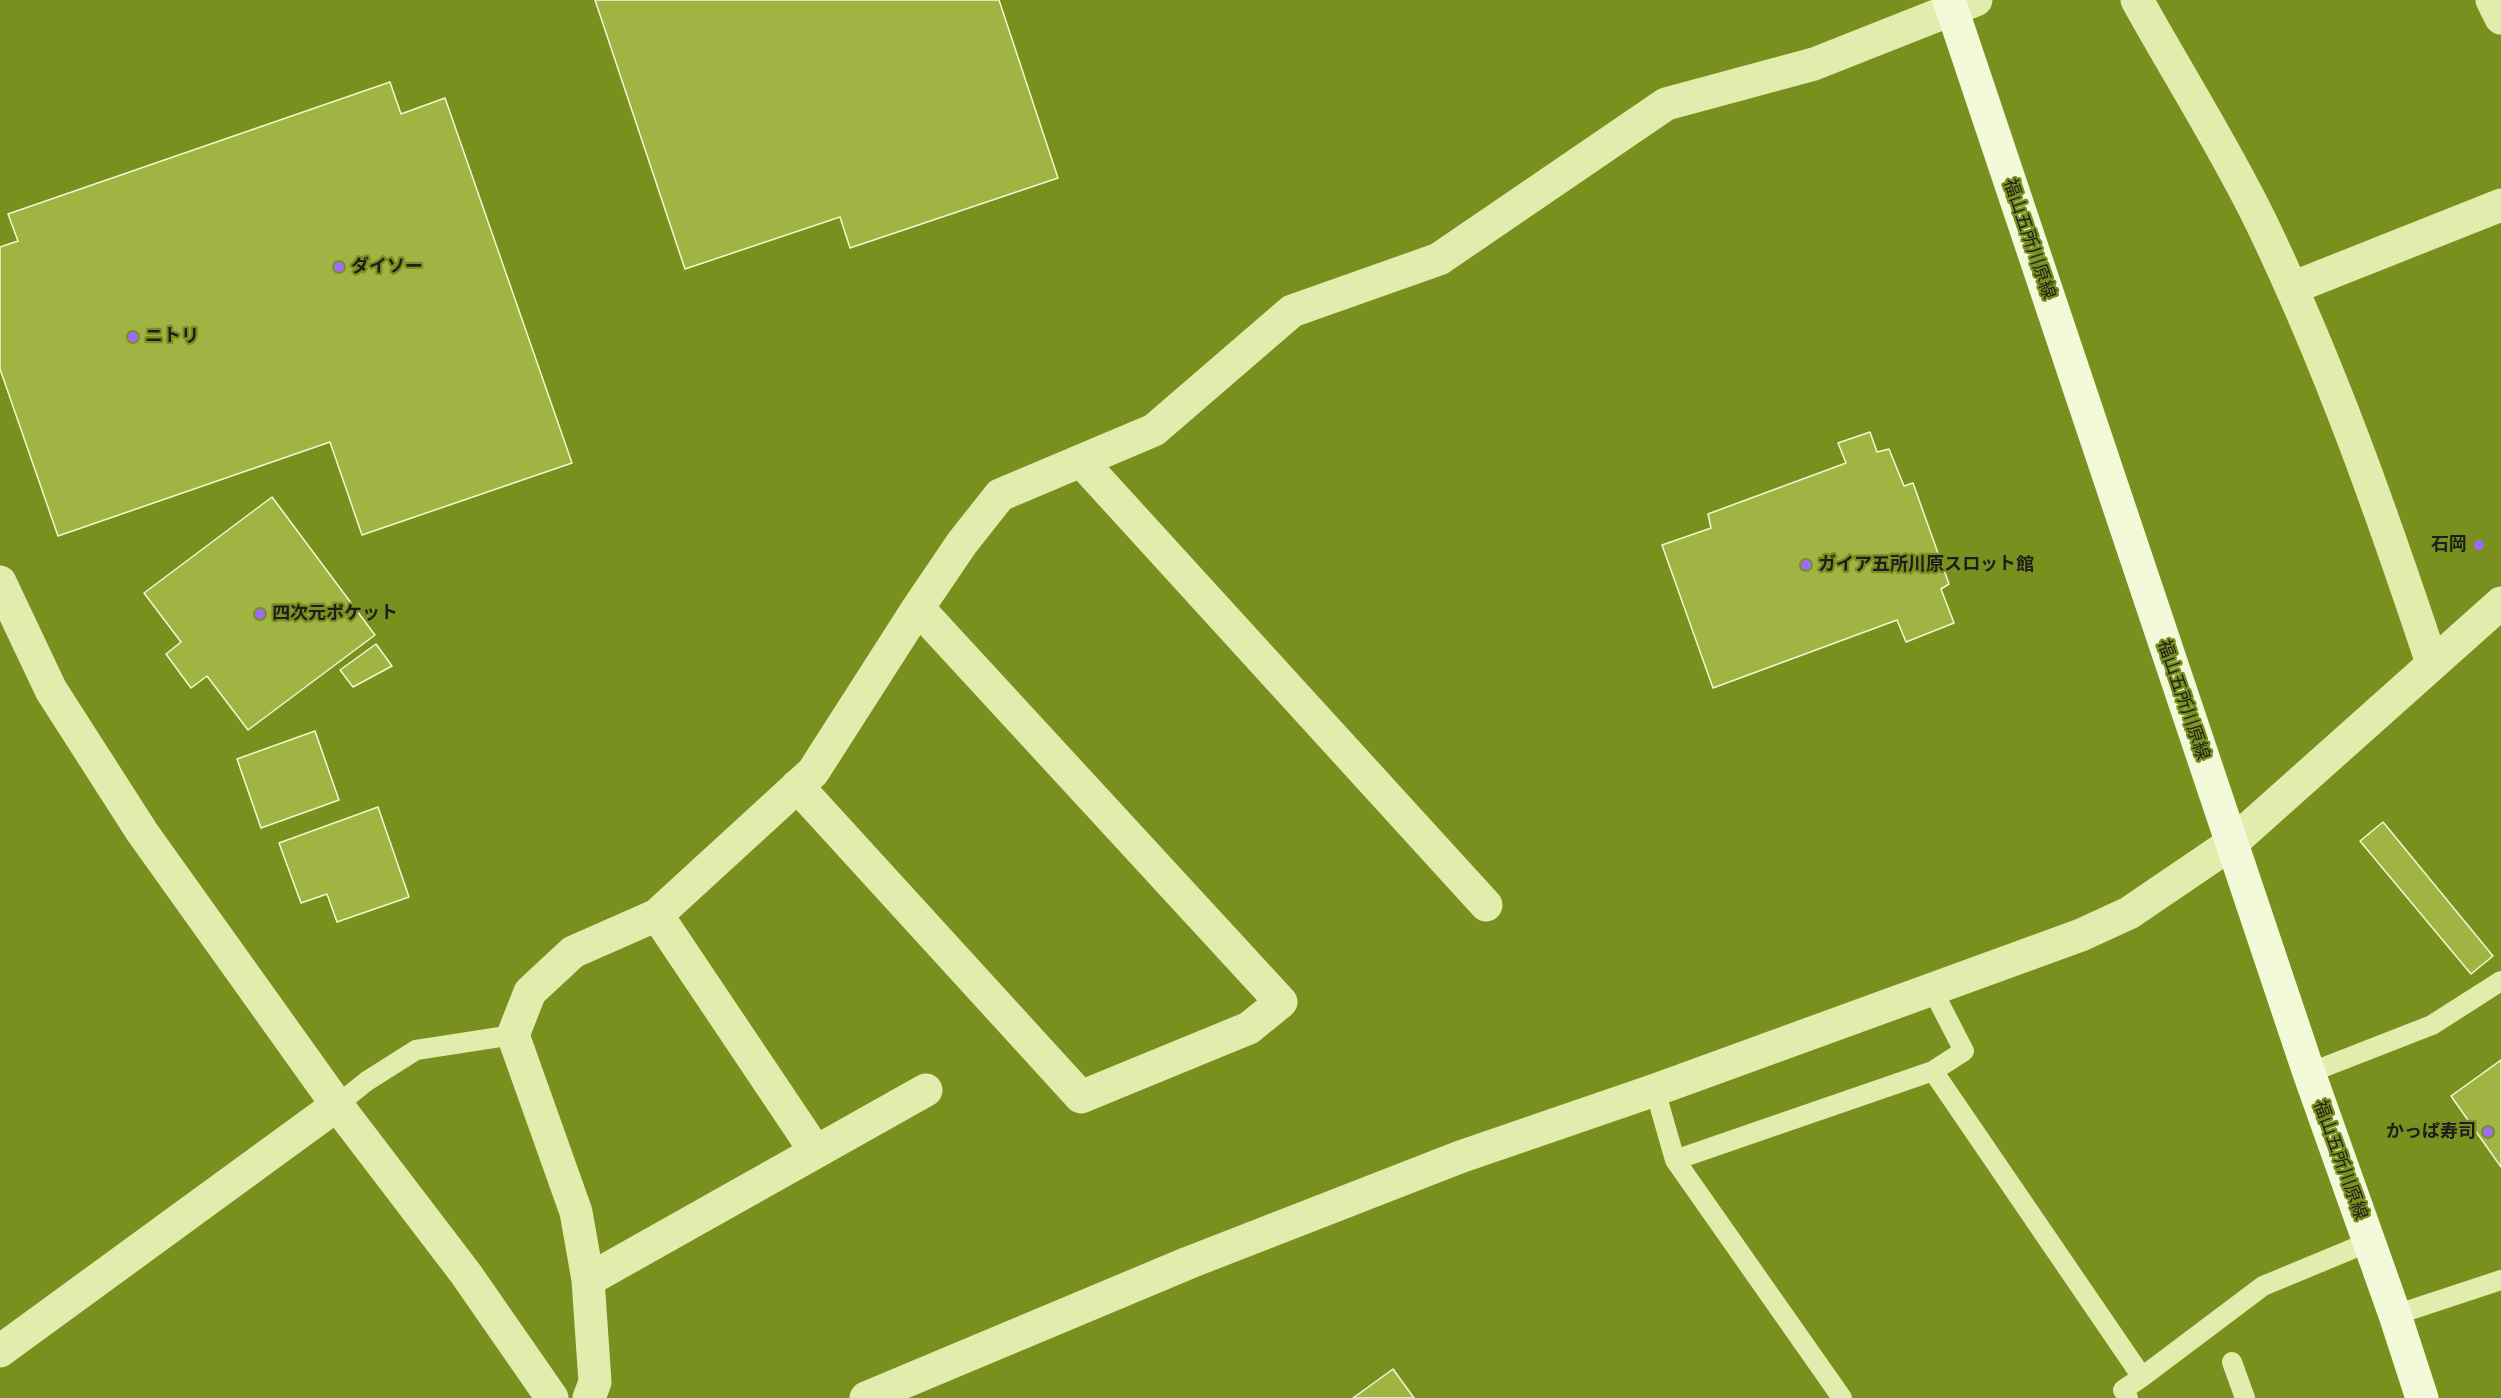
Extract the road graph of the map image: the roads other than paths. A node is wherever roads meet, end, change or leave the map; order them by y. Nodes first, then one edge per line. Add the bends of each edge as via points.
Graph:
1 (2137, 0) edge
2 (2492, 0) edge
3 (1959, 3) edge
4 (2501, 18) edge
5 (2501, 205) edge
6 (2292, 288) junction
7 (1081, 461) junction
8 (0, 582) edge
9 (2501, 603) edge
10 (918, 608) junction
11 (2432, 663) junction
12 (797, 786) junction
13 (2232, 843) junction
14 (1486, 905) dead end
15 (657, 915) junction
16 (2501, 981) edge
17 (1932, 989) junction
18 (513, 1035) junction
19 (1933, 1071) junction
20 (2309, 1072) junction
21 (926, 1090) dead end
22 (1655, 1090) junction
23 (337, 1105) junction
24 (816, 1152) junction
25 (1675, 1160) junction
26 (2369, 1242) junction
27 (588, 1280) junction
28 (2501, 1280) edge
29 (2395, 1315) junction
30 (0, 1351) edge
31 (2232, 1362) dead end
32 (2142, 1377) junction
33 (552, 1398) edge
34 (589, 1398) edge
35 (866, 1398) edge
36 (1842, 1398) edge
37 (2128, 1398) edge
38 (2245, 1398) edge
39 (2421, 1398) edge

1 - 6 street via 2232,164
2 - 4 street
3 - 7 street via 1814,64 1665,104 1439,259 1292,311 1154,430
3 - 13 main road, 福山五所川原線
5 - 6 street
6 - 11 street via 2367,470
7 - 10 street via 1000,495
7 - 14 street
8 - 23 street via 51,690 142,832
9 - 11 street
10 - 12 street via 813,772
10 - 12 street via 1281,1002 1249,1028 1081,1096
11 - 13 street
12 - 15 street
13 - 17 street via 2129,913 2081,935
13 - 20 main road, 福山五所川原線
15 - 18 street via 573,952 530,992
15 - 24 street
16 - 20 lane via 2432,1025
17 - 19 lane via 1964,1051
17 - 22 street
18 - 23 lane via 416,1050
18 - 27 street via 576,1212
19 - 25 lane
19 - 32 lane
20 - 26 main road, 福山五所川原線
21 - 24 street
22 - 25 lane
22 - 35 street via 1460,1157 1221,1250
23 - 30 street
23 - 33 street via 466,1274
24 - 27 street
25 - 36 lane
26 - 29 main road, 福山五所川原線
26 - 32 lane via 2263,1286
27 - 34 street via 595,1382
28 - 29 lane
29 - 39 main road, 福山五所川原線
31 - 38 lane
32 - 37 lane via 2123,1390

